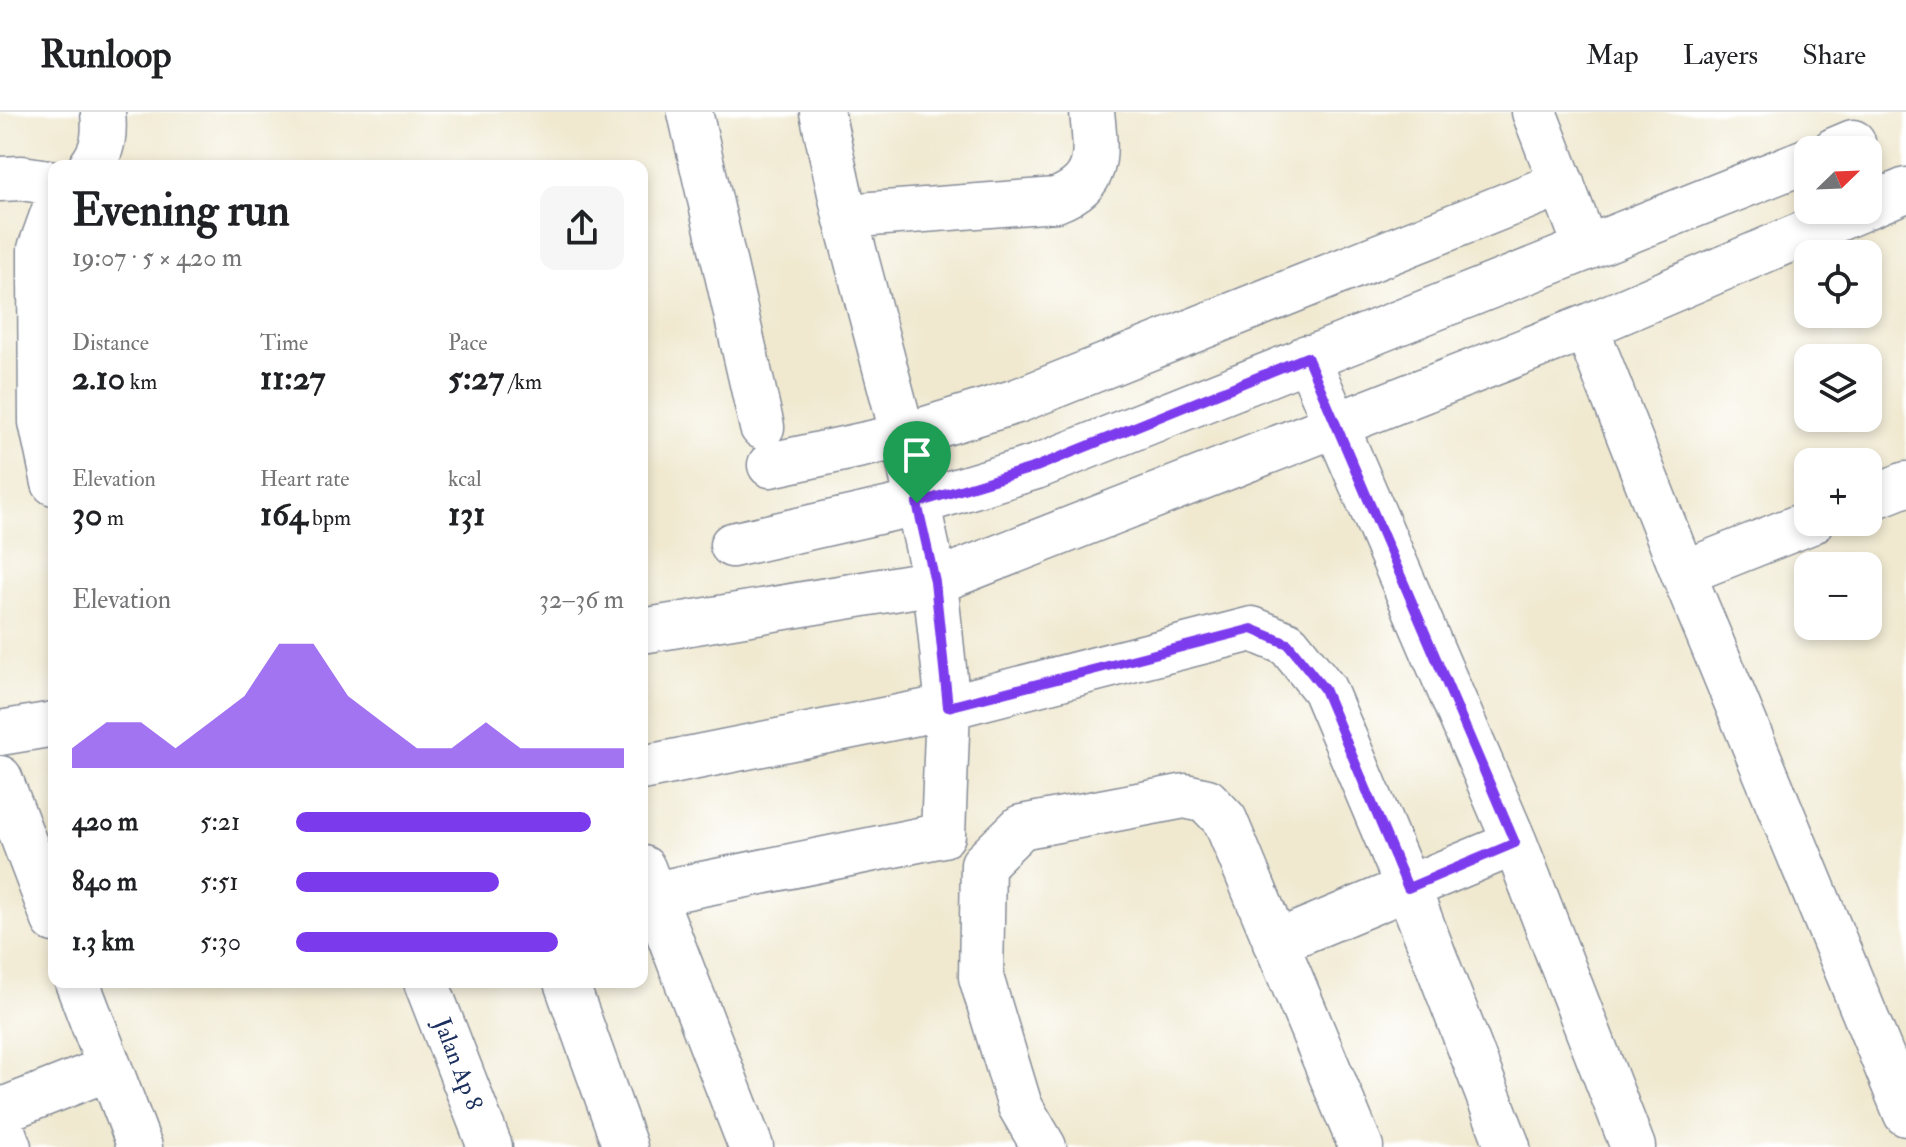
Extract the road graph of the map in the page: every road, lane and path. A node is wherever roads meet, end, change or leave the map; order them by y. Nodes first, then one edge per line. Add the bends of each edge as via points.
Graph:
1 (103, 112) edge
2 (690, 112) edge
3 (822, 112) edge
4 (1092, 112) edge
5 (1534, 112) edge
6 (96, 160) edge
7 (1794, 165) edge
8 (0, 179) edge
9 (48, 182) edge
10 (1562, 183) junction
11 (1906, 190) edge
12 (1882, 200) edge
13 (845, 216) junction
14 (1826, 224) edge
15 (48, 227) edge
16 (1586, 247) junction
17 (1586, 327) junction
18 (1307, 357) junction
19 (1337, 426) junction
20 (903, 436) junction
21 (48, 455) edge
22 (1906, 484) edge
23 (1882, 493) edge
24 (917, 503) junction
25 (1794, 529) edge
26 (732, 545) dead end
27 (1683, 573) junction
28 (935, 582) junction
29 (648, 630) edge
30 (948, 707) junction
31 (48, 725) edge
32 (0, 733) edge
33 (648, 767) edge
34 (0, 778) edge
35 (1515, 843) junction
36 (648, 880) edge
37 (1408, 888) junction
38 (48, 904) edge
39 (1275, 943) junction
40 (79, 988) edge
41 (428, 988) edge
42 (568, 988) edge
43 (110, 1068) junction
44 (0, 1111) edge
45 (1906, 1114) edge
46 (0, 1123) edge
47 (9, 1147) edge
48 (140, 1147) edge
49 (490, 1147) edge
50 (625, 1147) edge
51 (751, 1147) edge
52 (1044, 1147) edge
53 (1361, 1147) edge
54 (1508, 1147) edge
55 (1633, 1147) edge

1 - 6 street via 105,131
2 - 20 street via 766,446
3 - 13 street
4 - 13 street via 1094,164 1074,193 1056,200
5 - 10 street
7 - 16 street
8 - 9 street
10 - 16 street
10 - 20 street via 1017,401
11 - 12 street
13 - 20 street
14 - 17 street
15 - 21 street via 40,271 41,422
16 - 18 street
17 - 19 street
17 - 27 street
18 - 19 street
18 - 24 street via 1036,467
19 - 28 street
19 - 35 street
20 - 24 street
22 - 23 street
24 - 26 street
24 - 28 street
25 - 27 street
27 - 45 street
28 - 29 street
28 - 30 street
30 - 33 street
30 - 36 street via 943,835
30 - 37 street via 1252,629 1288,644 1324,689
31 - 32 street
34 - 38 street
35 - 37 street
35 - 55 street
36 - 51 street
37 - 39 street
37 - 54 street
39 - 52 street via 1225,820 1207,801 1185,796 1021,827 983,864 981,977 1020,1106
39 - 53 street
40 - 43 street
41 - 49 street, Jalan Ap 8
42 - 50 street
43 - 44 street
43 - 48 street
46 - 47 street

